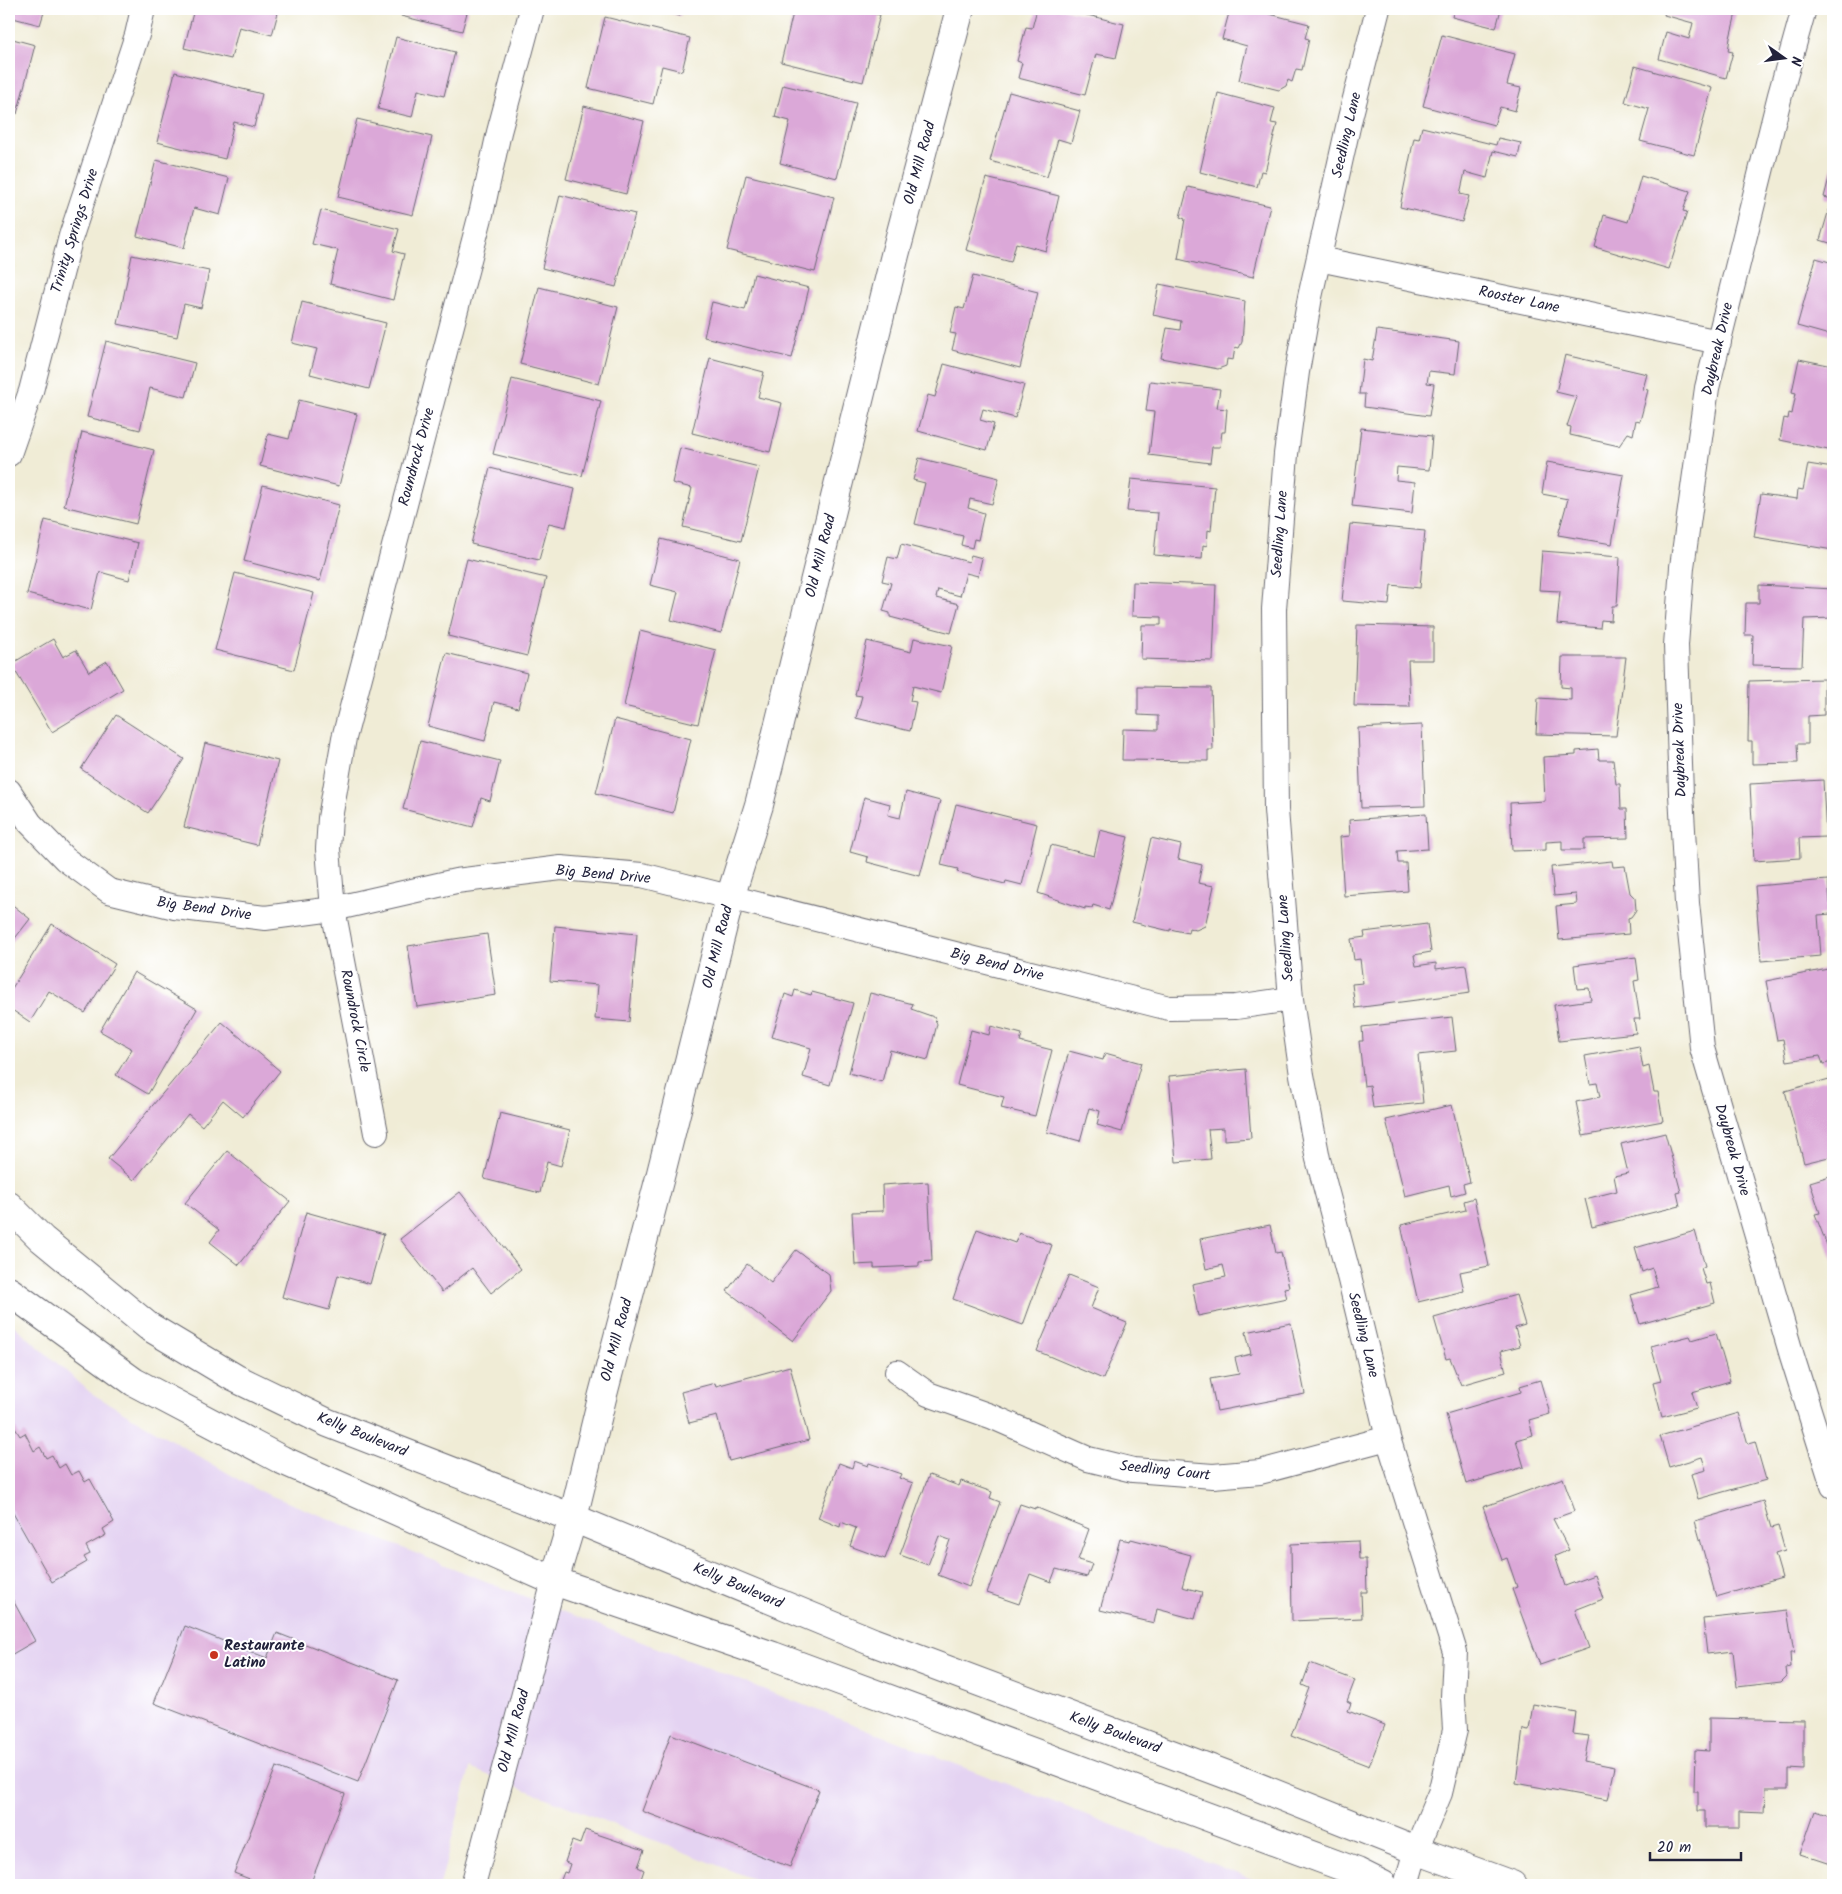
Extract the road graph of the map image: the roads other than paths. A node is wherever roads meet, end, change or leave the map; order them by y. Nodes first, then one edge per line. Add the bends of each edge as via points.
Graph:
1 (143, 9) edge
2 (532, 9) edge
3 (960, 9) edge
4 (1378, 9) edge
5 (1804, 9) edge
6 (1319, 259) junction
7 (1719, 342) junction
8 (9, 454) edge
9 (9, 791) edge
10 (730, 898) junction
11 (333, 909) junction
12 (1291, 999) junction
13 (376, 1133) dead end
14 (9, 1206) edge
15 (9, 1292) edge
16 (897, 1372) dead end
17 (1388, 1438) junction
18 (1833, 1486) edge
19 (573, 1518) junction
20 (554, 1581) junction
21 (1416, 1850) junction
22 (473, 1885) edge
23 (1383, 1885) edge
24 (1406, 1885) edge
25 (1512, 1885) edge

1 - 8 street, Trinity Springs Drive via 71,236 31,391
2 - 11 street, Roundrock Drive via 344,738 328,849
3 - 10 main road, Old Mill Road via 895,255 759,805
4 - 6 street, Seedling Lane
5 - 7 street, Daybreak Drive
6 - 7 street, Rooster Lane
6 - 12 street, Seedling Lane via 1298,363 1287,445 1274,609 1276,810
7 - 18 street, Daybreak Drive via 1707,388 1693,486 1676,645 1690,932 1702,1048
9 - 11 street, Big Bend Drive via 30,823 65,859 109,891 175,907 265,918
10 - 11 street, Big Bend Drive via 642,876 560,868 456,881
10 - 12 street, Big Bend Drive via 1169,1008 1236,1007
10 - 19 main road, Old Mill Road
11 - 13 street, Roundrock Circle
12 - 17 street, Seedling Lane via 1318,1158
14 - 19 main road, Kelly Boulevard via 42,1240 148,1326 235,1378 328,1423
15 - 20 main road via 134,1382 282,1460
16 - 17 street, Seedling Court via 928,1394 992,1417 1088,1459 1133,1470 1214,1476 1260,1472
17 - 21 street, Seedling Lane via 1455,1652 1453,1696 1456,1730 1440,1793
19 - 20 main road, Old Mill Road
19 - 21 main road, Kelly Boulevard via 873,1642 1238,1779
20 - 22 street, Old Mill Road
20 - 23 main road via 773,1656 1348,1869
21 - 24 street, Seedling Lane
21 - 25 main road, Kelly Boulevard

